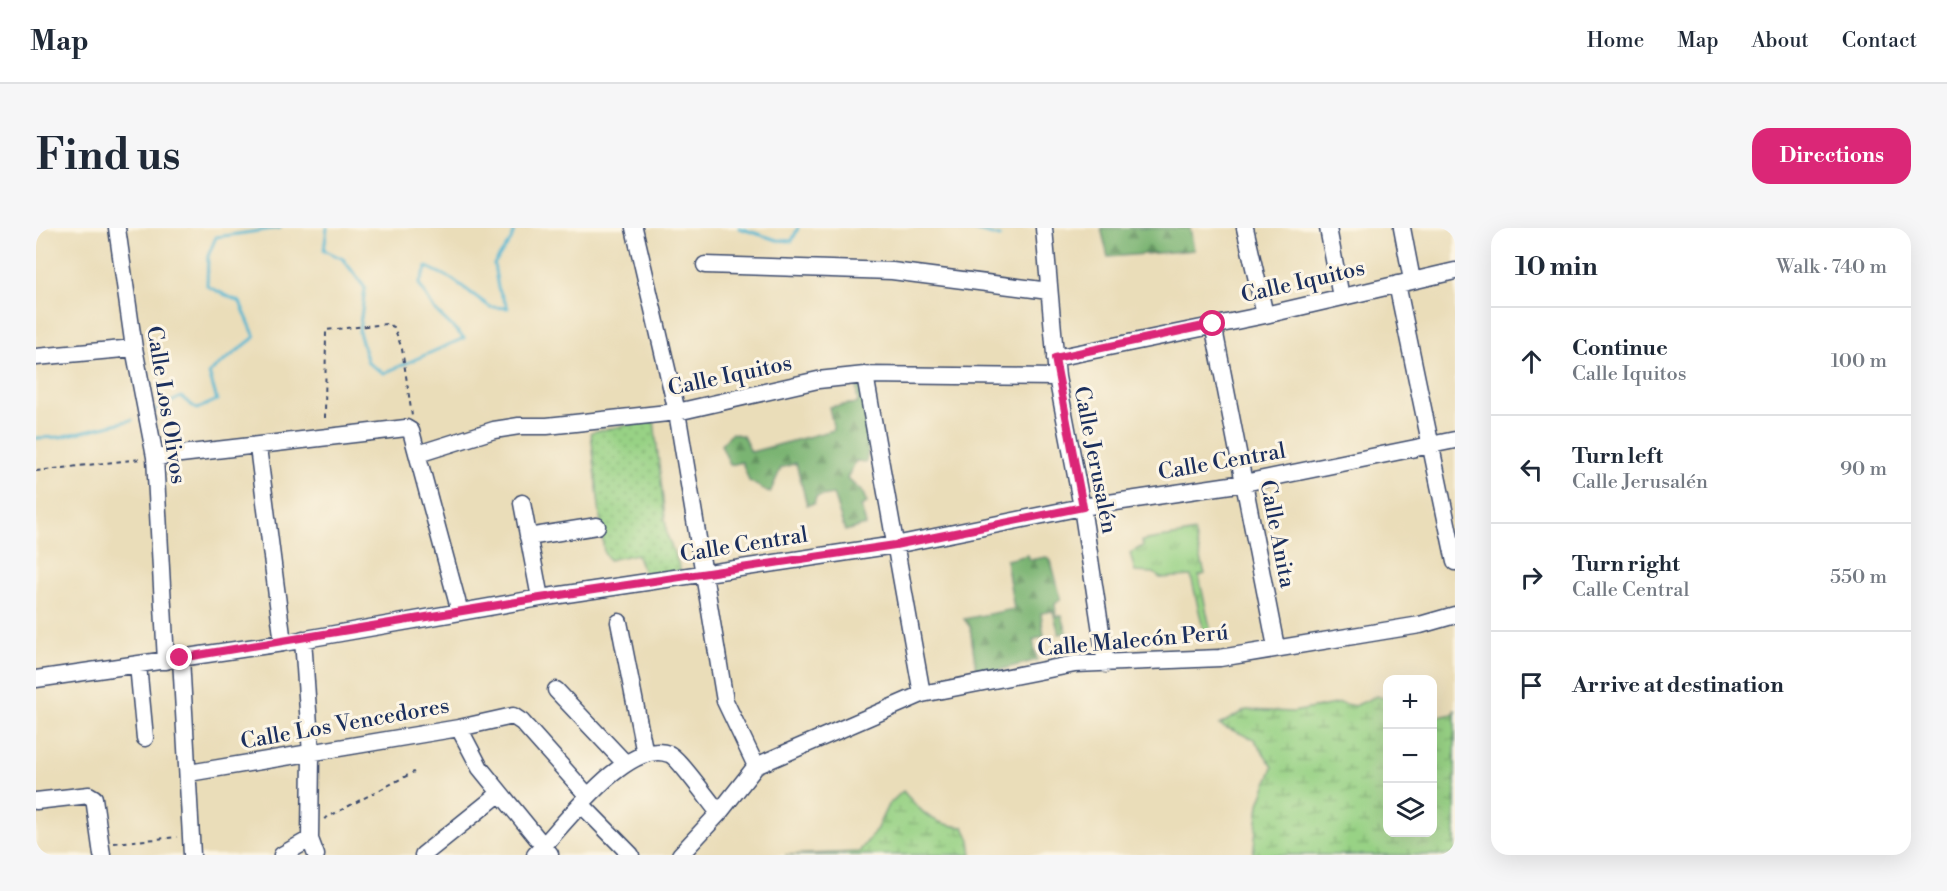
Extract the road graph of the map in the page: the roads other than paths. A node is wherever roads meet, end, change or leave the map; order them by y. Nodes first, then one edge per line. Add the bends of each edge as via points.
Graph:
1 (117, 228) edge
2 (634, 228) edge
3 (1044, 228) edge
4 (1245, 228) edge
5 (1328, 228) edge
6 (1402, 228) edge
7 (705, 265) dead end
8 (1455, 271) edge
9 (1404, 282) junction
10 (1049, 291) junction
11 (1341, 297) junction
12 (1265, 315) junction
13 (1213, 324) junction
14 (134, 348) junction
15 (36, 357) edge
16 (1055, 358) junction
17 (865, 375) junction
18 (1057, 377) junction
19 (677, 412) junction
20 (1455, 440) edge
21 (1430, 445) junction
22 (258, 447) junction
23 (418, 454) junction
24 (155, 457) junction
25 (1244, 483) junction
26 (522, 503) dead end
27 (1083, 507) junction
28 (597, 526) dead end
29 (528, 537) junction
30 (895, 545) junction
31 (1455, 562) edge
32 (706, 574) junction
33 (540, 598) junction
34 (460, 612) junction
35 (1455, 615) edge
36 (619, 622) dead end
37 (303, 639) junction
38 (283, 643) junction
39 (1276, 647) junction
40 (173, 660) junction
41 (1106, 664) junction
42 (138, 665) junction
43 (36, 679) edge
44 (556, 690) dead end
45 (922, 694) junction
46 (459, 728) junction
47 (145, 738) dead end
48 (311, 753) junction
49 (645, 754) junction
50 (626, 763) junction
51 (756, 766) junction
52 (189, 773) junction
53 (499, 794) junction
54 (585, 800) junction
55 (36, 801) edge
56 (719, 813) junction
57 (312, 840) edge
58 (101, 850) edge
59 (543, 852) edge
60 (621, 852) edge
61 (192, 855) edge
62 (282, 855) edge
63 (423, 855) edge
64 (680, 855) edge

1 - 14 street, Calle Los Olivos
2 - 19 street
3 - 10 street, Calle Jerusalén
4 - 12 street
5 - 11 street
6 - 9 street
7 - 10 street via 892,270
8 - 9 street, Calle Iquitos
9 - 11 street, Calle Iquitos
9 - 21 street
10 - 16 street, Calle Jerusalén
11 - 12 street, Calle Iquitos
12 - 13 street, Calle Iquitos
13 - 16 street, Calle Iquitos
13 - 25 street, Calle Anita
14 - 15 street
14 - 24 street, Calle Los Olivos
16 - 18 street, Calle Jerusalén
17 - 18 street, Calle Iquitos
17 - 19 street, Calle Iquitos via 818,380
17 - 30 street
18 - 27 street, Calle Jerusalén
19 - 23 street, Calle Iquitos via 494,430
19 - 32 street
20 - 21 street, Calle Central
21 - 25 street, Calle Central
21 - 31 street
22 - 23 street via 403,430
22 - 24 street
22 - 38 street
23 - 34 street
24 - 40 street, Calle Los Olivos
25 - 27 street, Calle Central
25 - 39 street, Calle Anita
26 - 29 street
27 - 30 street, Calle Central
27 - 41 street, Calle Jerusalén
28 - 29 street
29 - 33 street
30 - 32 street, Calle Central
30 - 45 street
32 - 33 street, Calle Central
32 - 51 street via 725,701
33 - 34 street, Calle Central
34 - 37 street, Calle Central
35 - 39 street, Calle Malecón Perú via 1420,625
36 - 49 street
37 - 38 street, Calle Central
37 - 48 street
38 - 40 street, Calle Central
39 - 41 street, Calle Malecón Perú via 1220,658
40 - 42 street, Calle Central
40 - 52 street, Calle Los Olivos
41 - 45 street, Calle Malecón Perú via 1075,664
42 - 43 street, Calle Central
42 - 47 street
44 - 50 street
45 - 51 street, Calle Malecón Perú
46 - 48 street, Calle Los Vencedores
46 - 53 street
46 - 54 street, Calle Los Vencedores via 506,715 518,718
48 - 52 street, Calle Los Vencedores
48 - 57 street
49 - 50 street
49 - 56 street via 659,752 673,757
50 - 54 street
51 - 56 street
52 - 61 street, Calle Los Olivos
53 - 59 street
53 - 63 street
54 - 59 street
54 - 60 street
55 - 58 street via 89,795 95,804
56 - 64 street
57 - 62 street

